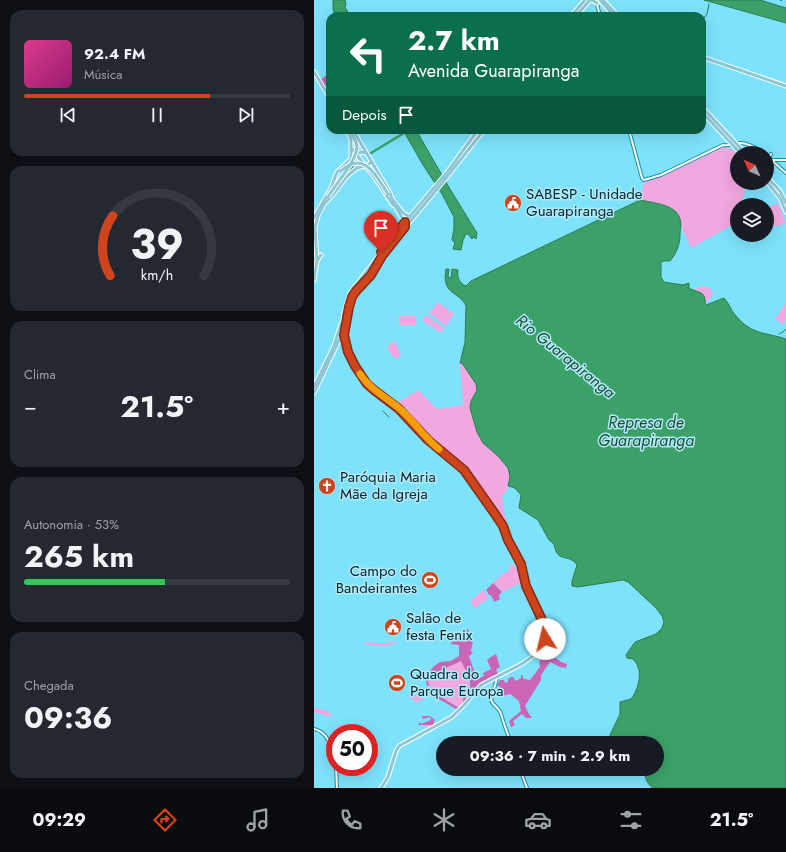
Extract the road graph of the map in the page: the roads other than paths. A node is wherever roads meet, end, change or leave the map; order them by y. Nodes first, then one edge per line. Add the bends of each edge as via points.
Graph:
1 (584, 0) edge
2 (600, 0) edge
3 (603, 0) edge
4 (589, 1) edge
5 (596, 2) edge
6 (574, 12) edge
7 (579, 12) edge
8 (599, 12) edge
9 (610, 12) edge
10 (614, 12) edge
11 (706, 59) edge
12 (314, 72) edge
13 (786, 87) edge
14 (326, 92) edge
15 (706, 112) edge
16 (706, 116) edge
17 (350, 134) edge
18 (352, 134) edge
19 (352, 134) edge
20 (475, 134) edge
21 (481, 134) edge
22 (630, 134) edge
23 (734, 144) junction
24 (728, 146) joint
25 (736, 146) edge
26 (750, 146) edge
27 (352, 148) junction
28 (464, 148) junction
29 (367, 154) junction
30 (356, 155) junction
31 (464, 155) junction
32 (351, 158) junction
33 (774, 159) edge
34 (786, 160) edge
35 (371, 162) junction
36 (774, 162) edge
37 (367, 168) junction
38 (449, 172) junction
39 (786, 173) edge
40 (774, 185) edge
41 (331, 188) junction
42 (774, 190) edge
43 (390, 197) junction
44 (786, 203) edge
45 (324, 204) junction
46 (786, 212) edge
47 (400, 213) junction
48 (314, 218) edge
49 (410, 218) junction
50 (405, 222) junction
51 (401, 227) junction
52 (405, 227) junction
53 (321, 255) dead end
54 (315, 256) edge
55 (317, 261) junction
56 (314, 280) edge
57 (344, 313) junction
58 (343, 335) junction
59 (314, 387) edge
60 (314, 393) edge
61 (497, 676) junction
62 (314, 728) edge
63 (508, 736) edge
64 (326, 737) edge
65 (336, 776) edge
66 (523, 776) edge
67 (337, 788) edge
68 (381, 788) edge
69 (527, 788) edge

1 - 6 main road
2 - 9 main road
3 - 10 main road
4 - 5 main road
4 - 7 main road
5 - 8 street
11 - 13 main road
12 - 14 main road
15 - 23 main road
16 - 23 main road
17 - 27 main road
18 - 29 main road
19 - 45 main road, bridge via 356,143 356,154
20 - 28 main road
21 - 31 main road
22 - 24 street via 642,178 645,180 721,145
23 - 24 street
23 - 25 main road
23 - 26 street
27 - 30 main road
27 - 32 main road
28 - 31 main road
28 - 38 main road
29 - 30 main road via 361,152
29 - 35 main road
30 - 32 main road
30 - 37 main road
31 - 38 main road
32 - 41 main road via 337,172
33 - 34 street
35 - 37 main road
35 - 43 main road
36 - 39 street
37 - 43 main road
37 - 45 main road via 351,172
38 - 49 main road
40 - 44 main road
41 - 43 main road, bridge via 347,166 362,164 374,172
41 - 48 main road
42 - 46 main road
43 - 47 main road
43 - 49 main road via 403,214
43 - 51 main road via 402,221
45 - 54 main road via 316,225
47 - 49 main road
47 - 50 main road
49 - 50 main road
49 - 52 main road
50 - 51 main road
50 - 52 main road
51 - 57 main road via 350,293
52 - 58 main road via 382,256 371,275 354,294
53 - 55 main road
54 - 55 main road
55 - 56 main road
57 - 58 main road
57 - 59 main road via 334,346
58 - 60 main road
58 - 61 main road via 351,358 367,384 399,409 428,440 467,474 503,526 521,564 526,586 543,622 545,642 541,650 530,658
61 - 63 street via 491,700 501,712
61 - 68 main road via 479,686 452,717 399,746
62 - 64 street
65 - 67 street
66 - 69 street

